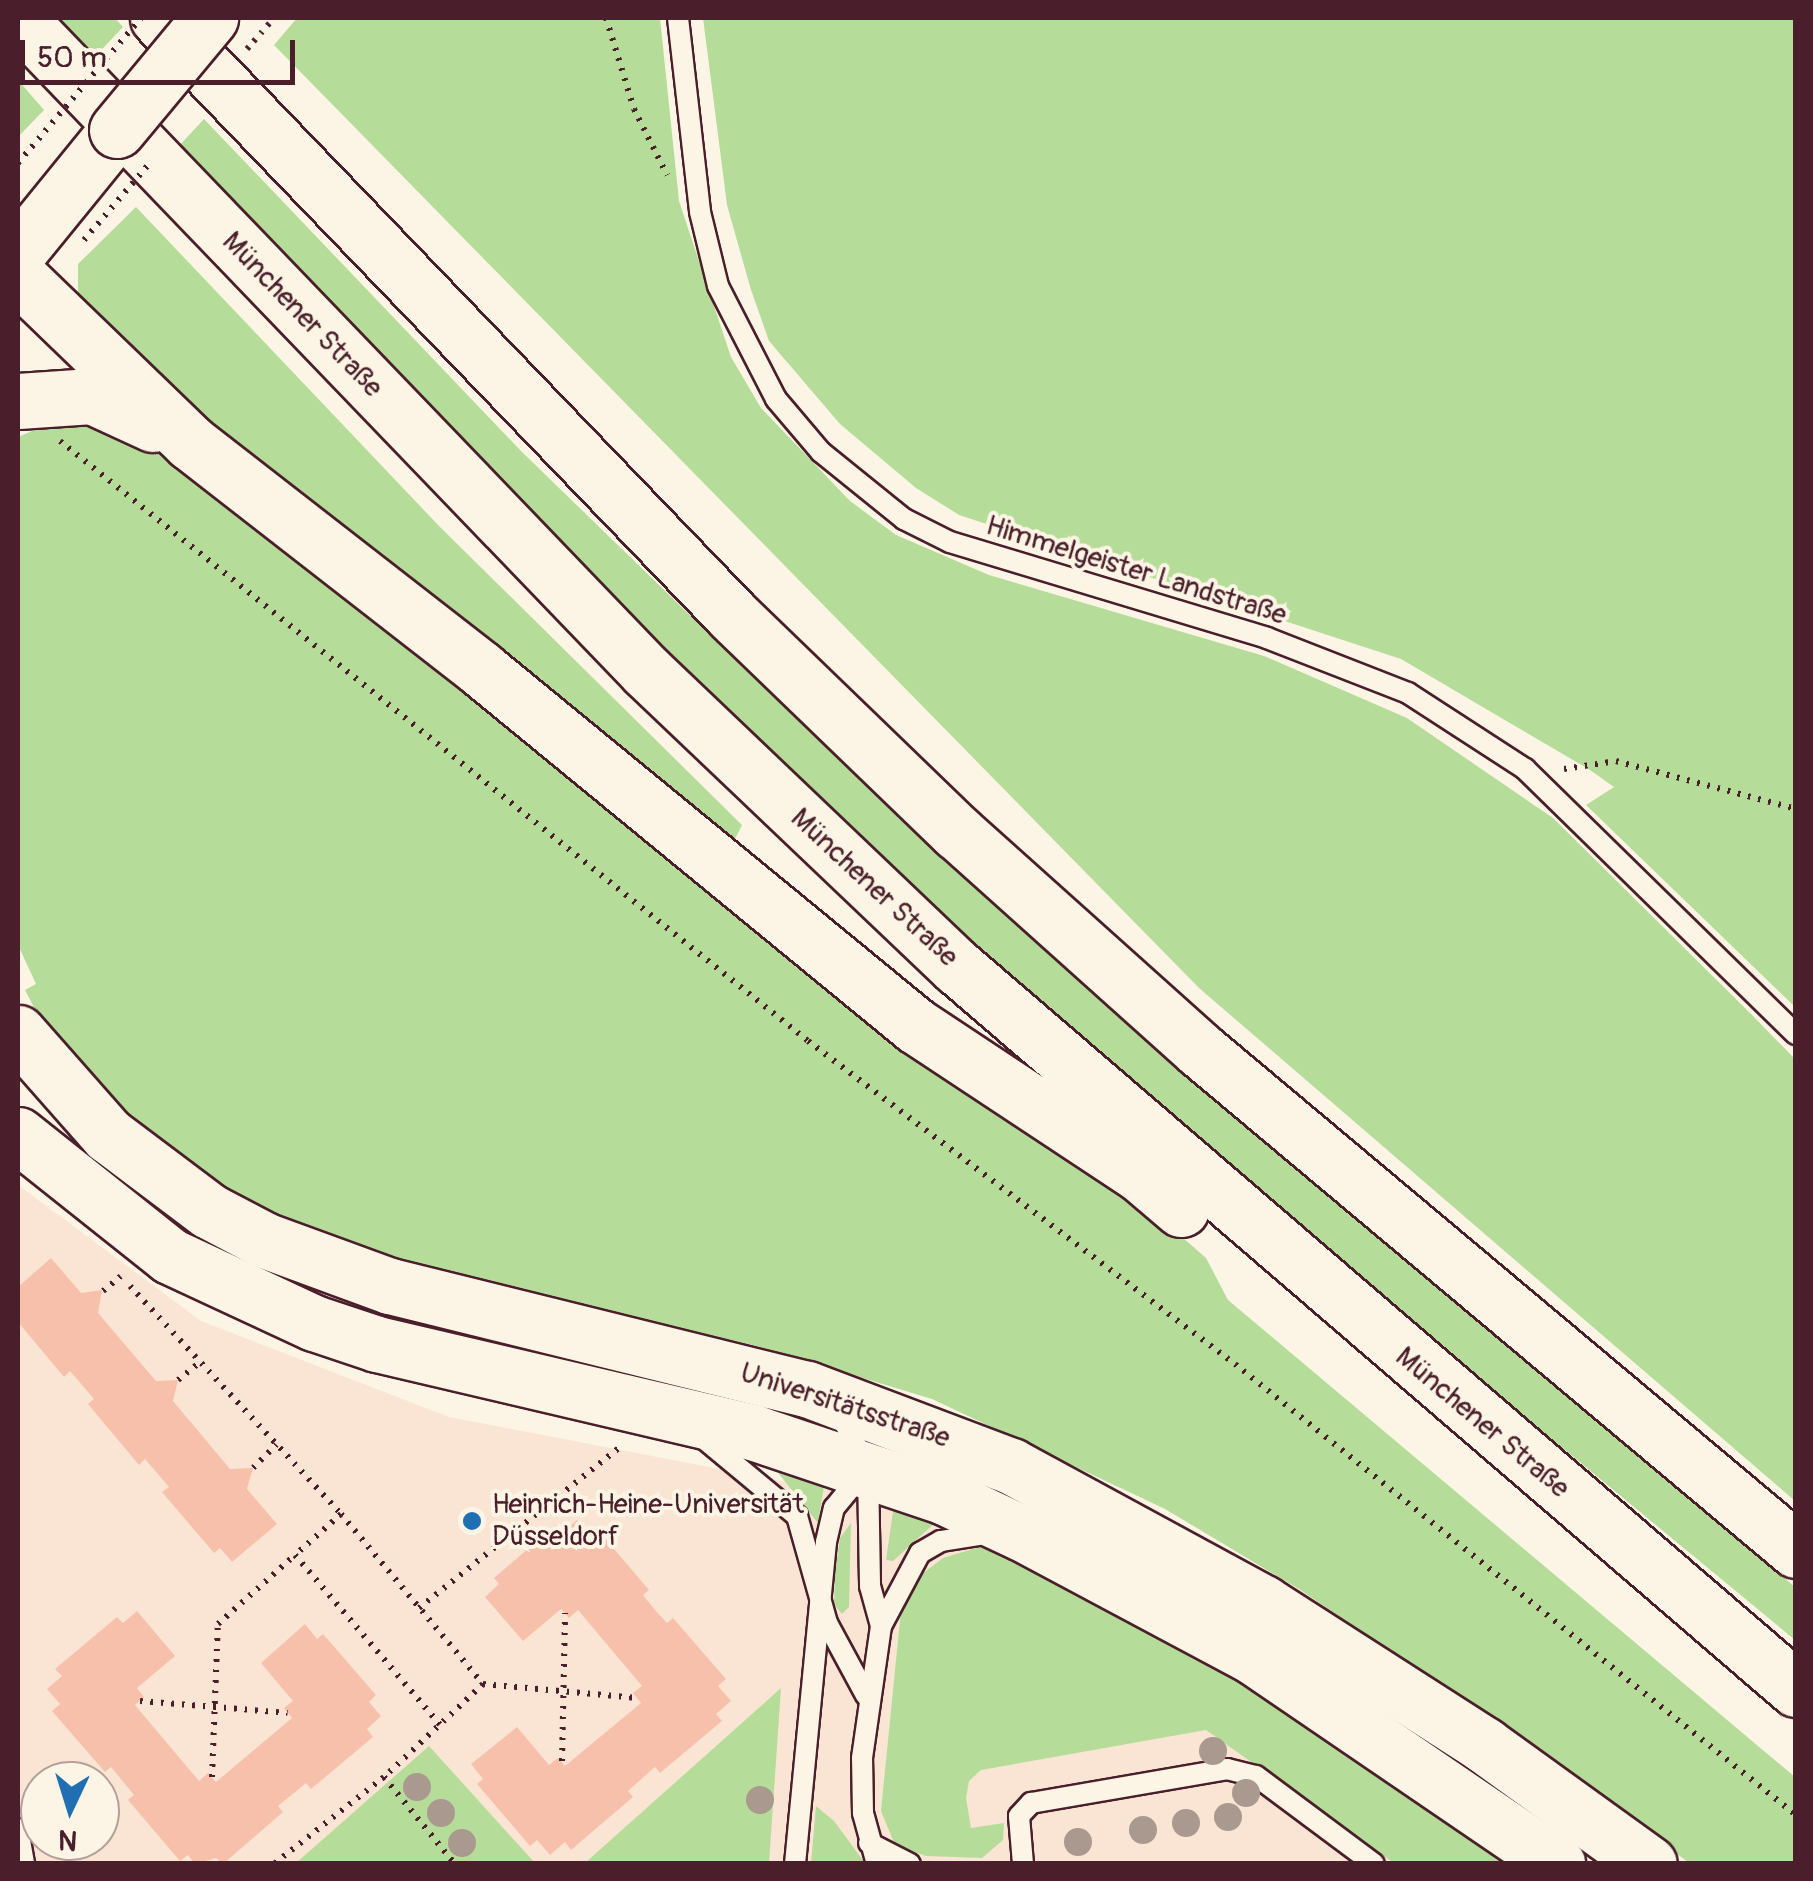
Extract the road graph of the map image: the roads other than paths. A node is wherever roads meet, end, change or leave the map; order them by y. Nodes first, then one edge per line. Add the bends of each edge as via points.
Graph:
1 (18, 18) edge
2 (158, 18) edge
3 (210, 18) edge
4 (678, 18) edge
5 (33, 232) edge
6 (18, 276) edge
7 (31, 398) edge
8 (191, 443) junction
9 (18, 1034) edge
10 (1796, 1034) edge
11 (18, 1135) edge
12 (1383, 1339) junction
13 (807, 1390) junction
14 (666, 1411) junction
15 (933, 1460) dead end
16 (888, 1464) junction
17 (1091, 1506) junction
18 (1022, 1534) junction
19 (1796, 1550) edge
20 (822, 1608) junction
21 (881, 1626) junction
22 (1796, 1689) edge
23 (866, 1697) junction
24 (18, 1829) edge
25 (873, 1854) edge
26 (1019, 1862) edge
27 (24, 1864) edge
28 (795, 1864) edge
29 (910, 1864) edge
30 (1374, 1864) edge
31 (1557, 1864) edge
32 (1650, 1864) edge

1 - 12 main road, Münchener Straße via 647,672 957,967
2 - 19 main road via 733,616 958,832 1200,1050
3 - 5 main road, bridge
4 - 10 lane, Himmelgeister Landstraße via 700,212 718,286 776,399 821,452 904,520 999,561 1180,610 1408,693 1525,769
6 - 8 main road
7 - 8 main road via 112,402
8 - 12 main road via 481,669 916,1026 1140,1174 1298,1306
9 - 13 main road, Universitätsstraße via 108,1134 163,1180 264,1240 390,1286
11 - 14 main road, Universitätsstraße via 170,1256 240,1293 377,1344
12 - 22 main road, Münchener Straße
13 - 16 lane
13 - 17 main road, Universitätsstraße via 935,1434
14 - 16 main road, Universitätsstraße
14 - 20 lane via 785,1501 804,1530
15 - 17 lane
16 - 18 main road, Universitätsstraße
16 - 20 lane via 834,1508
16 - 21 lane via 870,1586
17 - 32 main road, Universitätsstraße via 1406,1694
18 - 21 lane via 966,1534 920,1553
18 - 31 main road, Universitätsstraße via 1254,1657
20 - 23 lane
20 - 28 lane
21 - 23 lane
23 - 25 lane via 862,1795
24 - 27 lane
25 - 29 lane
26 - 30 lane via 1019,1816 1031,1804 1227,1769 1256,1776

